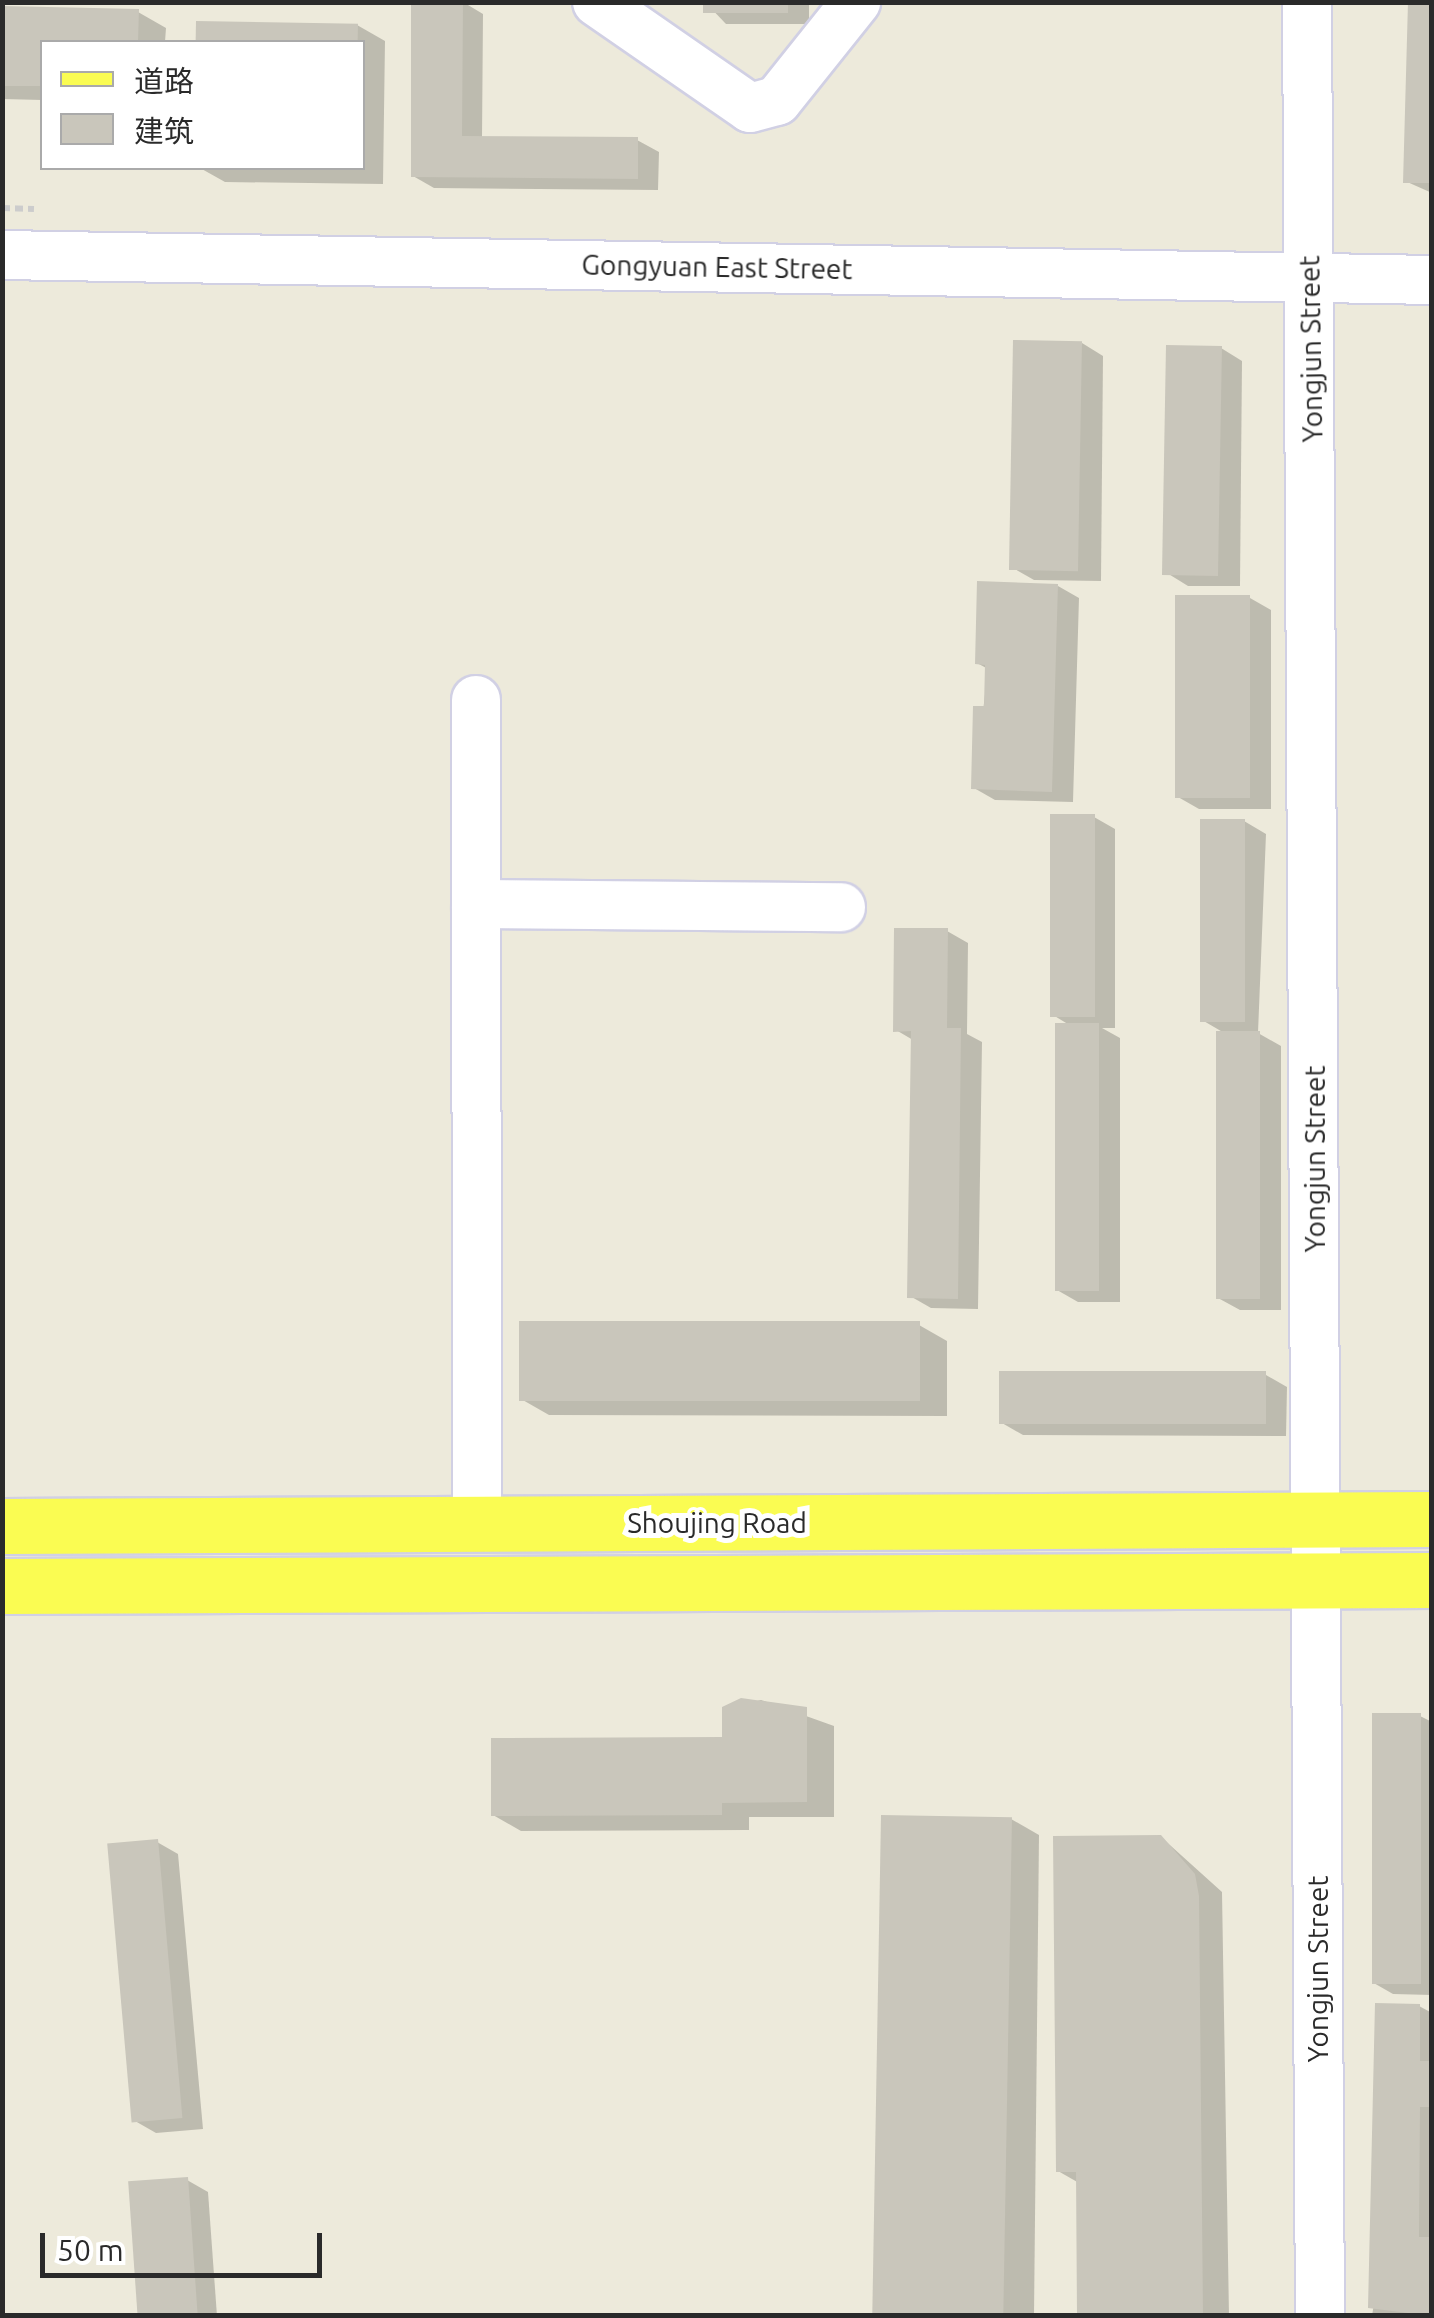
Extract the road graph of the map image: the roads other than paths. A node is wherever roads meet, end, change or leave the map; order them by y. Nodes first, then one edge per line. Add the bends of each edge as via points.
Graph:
1 (597, 2) edge
2 (856, 2) edge
3 (1307, 2) edge
4 (2, 255) edge
5 (1310, 278) junction
6 (1432, 280) edge
7 (476, 700) dead end
8 (476, 904) junction
9 (841, 907) dead end
10 (1432, 1519) edge
11 (1316, 1520) junction
12 (477, 1524) junction
13 (2, 1526) edge
14 (1316, 1580) junction
15 (1432, 1580) edge
16 (2, 1586) edge
17 (1320, 2316) edge

1 - 2 street via 750,108 777,100
3 - 5 street, Yongjun Street
4 - 5 street, Gongyuan East Street
5 - 6 street, Gongyuan East Street
5 - 11 street, Yongjun Street
7 - 8 street
8 - 9 street
8 - 12 street
10 - 11 main road, Shoujing Road
11 - 12 main road, Shoujing Road
11 - 14 street, Yongjun Street
12 - 13 main road, Shoujing Road
14 - 15 main road
14 - 16 main road
14 - 17 street, Yongjun Street

